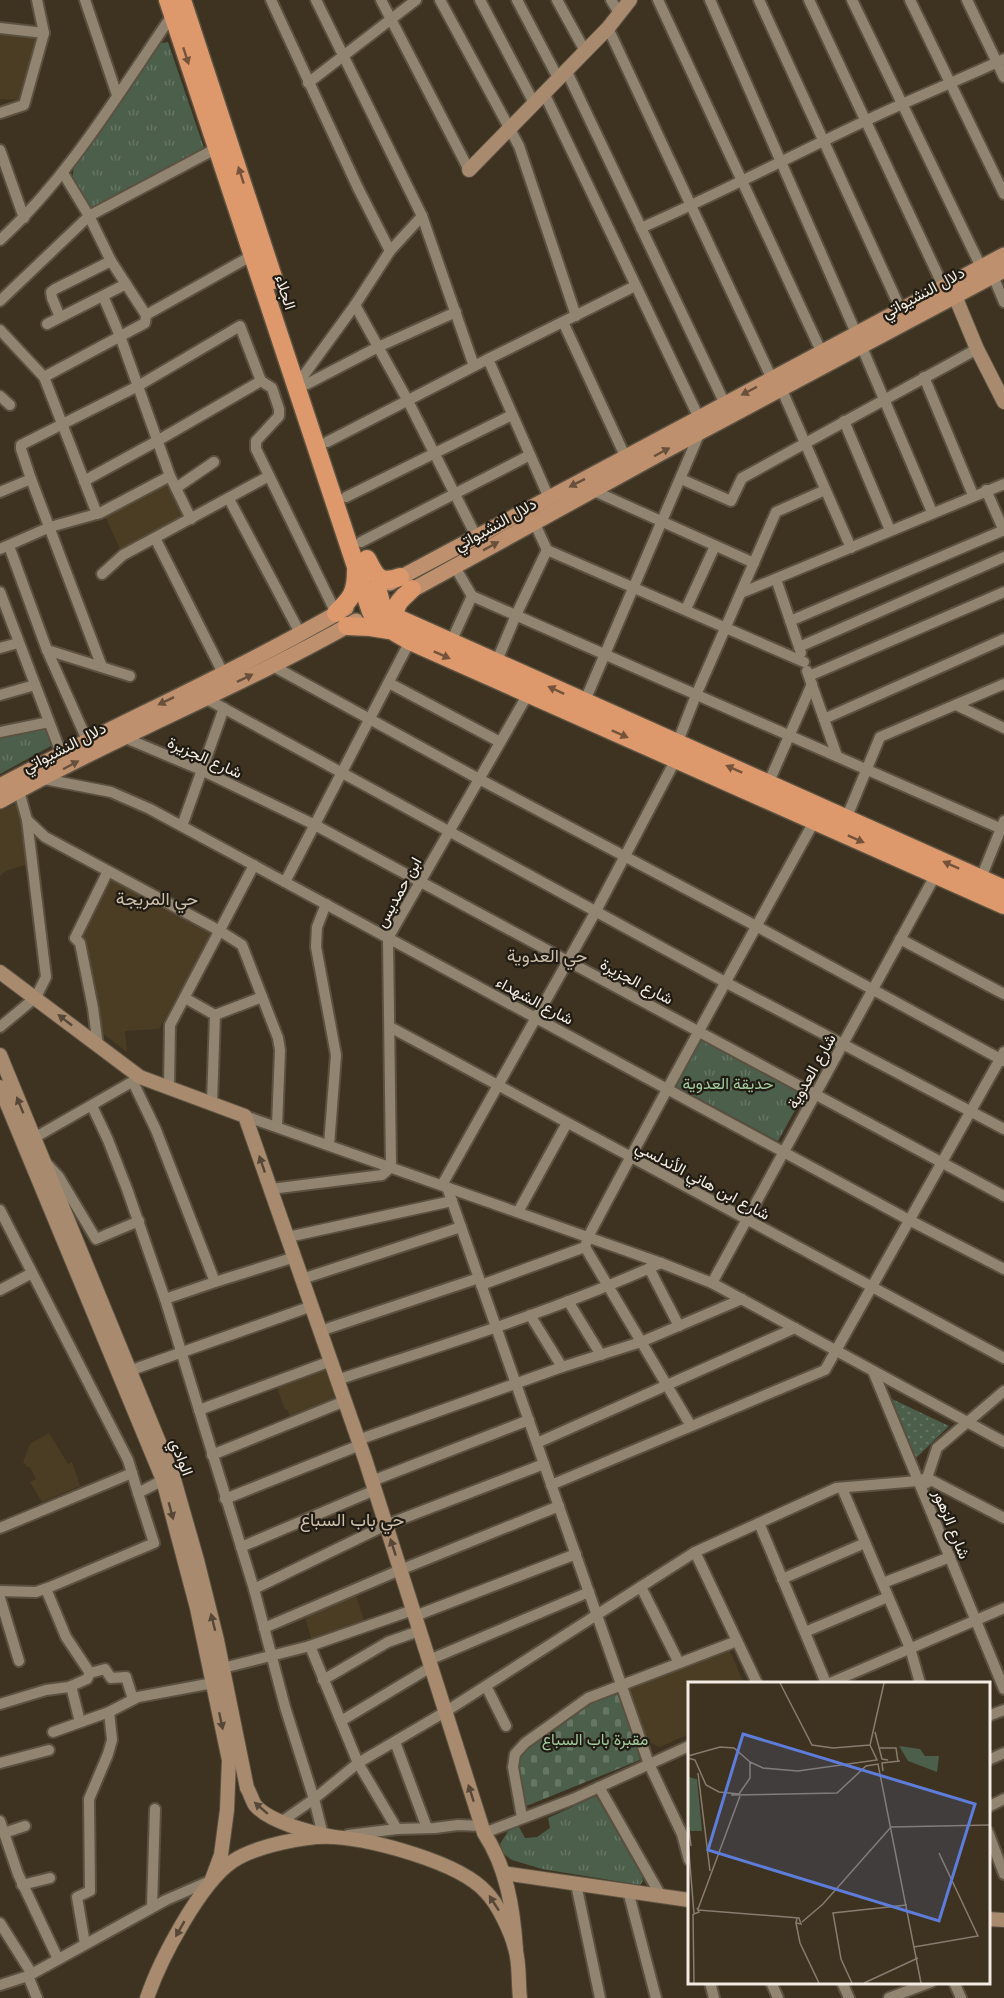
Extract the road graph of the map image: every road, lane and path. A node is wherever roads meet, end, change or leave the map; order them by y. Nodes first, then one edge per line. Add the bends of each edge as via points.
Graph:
1 (38, 0) edge
2 (85, 0) edge
3 (271, 0) edge
4 (316, 0) edge
5 (381, 0) edge
6 (416, 0) edge
7 (440, 0) edge
8 (480, 0) edge
9 (517, 0) edge
10 (557, 0) edge
11 (611, 0) edge
12 (630, 0) edge
13 (658, 0) edge
14 (710, 0) edge
15 (759, 0) edge
16 (810, 0) edge
17 (852, 0) edge
18 (910, 0) edge
19 (967, 0) edge
20 (174, 5) edge
21 (620, 14) junction
22 (391, 19) junction
23 (0, 28) edge
24 (608, 28) junction
25 (44, 33) junction
26 (585, 51) junction
27 (343, 55) junction
28 (1000, 61) edge
29 (562, 74) junction
30 (1004, 77) edge
31 (308, 83) junction
32 (951, 84) junction
33 (117, 95) junction
34 (539, 98) junction
35 (0, 103) edge
36 (24, 105) junction
37 (903, 105) junction
38 (0, 113) edge
39 (865, 121) junction
40 (510, 129) junction
41 (823, 142) junction
42 (217, 148) junction
43 (0, 150) edge
44 (781, 162) junction
45 (469, 170) joint
46 (63, 173) junction
47 (741, 180) junction
48 (1004, 194) edge
49 (690, 206) junction
50 (89, 216) junction
51 (422, 216) junction
52 (24, 218) junction
53 (641, 228) junction
54 (0, 240) edge
55 (390, 251) junction
56 (253, 255) junction
57 (1004, 255) edge
58 (111, 261) junction
59 (993, 271) edge
60 (126, 284) junction
61 (635, 286) junction
62 (949, 290) junction
63 (103, 296) junction
64 (0, 301) edge
65 (1004, 302) edge
66 (355, 305) junction
67 (901, 310) junction
68 (456, 312) junction
69 (146, 315) junction
70 (576, 316) junction
71 (60, 317) junction
72 (562, 322) junction
73 (47, 324) dead end
74 (0, 330) edge
75 (120, 336) junction
76 (859, 339) junction
77 (378, 347) junction
78 (977, 349) junction
79 (821, 351) junction
80 (488, 358) junction
81 (474, 366) junction
82 (45, 377) junction
83 (924, 377) junction
84 (306, 380) junction
85 (261, 381) junction
86 (777, 384) junction
87 (138, 386) junction
88 (0, 396) edge
89 (884, 399) junction
90 (408, 401) junction
91 (1004, 402) edge
92 (725, 404) junction
93 (10, 405) dead end
94 (512, 415) junction
95 (844, 421) junction
96 (63, 425) junction
97 (700, 425) junction
98 (158, 441) junction
99 (327, 442) junction
100 (805, 442) junction
101 (434, 452) junction
102 (530, 455) junction
103 (626, 458) junction
104 (214, 462) dead end
105 (170, 476) junction
106 (269, 476) junction
107 (31, 479) junction
108 (681, 479) junction
109 (84, 481) junction
110 (1004, 484) edge
111 (176, 488) junction
112 (592, 490) junction
113 (825, 490) junction
114 (986, 490) junction
115 (0, 492) edge
116 (455, 494) junction
117 (974, 495) junction
118 (346, 497) junction
119 (549, 498) junction
120 (229, 499) junction
121 (932, 512) junction
122 (97, 514) junction
123 (190, 519) junction
124 (534, 522) junction
125 (662, 522) junction
126 (50, 527) junction
127 (890, 530) junction
128 (1004, 530) edge
129 (477, 536) junction
130 (155, 538) junction
131 (715, 546) junction
132 (4, 548) edge
133 (851, 548) junction
134 (547, 549) junction
135 (361, 556) junction
136 (1004, 557) edge
137 (754, 563) junction
138 (455, 567) junction
139 (102, 574) dead end
140 (776, 579) junction
141 (406, 583) junction
142 (634, 587) junction
143 (1004, 592) edge
144 (741, 593) junction
145 (472, 596) junction
146 (1, 600) edge
147 (380, 609) junction
148 (686, 609) junction
149 (516, 615) junction
150 (341, 620) junction
151 (790, 621) junction
152 (726, 627) junction
153 (300, 633) junction
154 (1004, 639) edge
155 (410, 641) junction
156 (451, 642) junction
157 (18, 643) junction
158 (799, 647) junction
159 (0, 648) edge
160 (47, 650) junction
161 (605, 655) junction
162 (804, 662) junction
163 (496, 663) junction
164 (271, 665) junction
165 (102, 667) junction
166 (223, 673) junction
167 (130, 676) dead end
168 (811, 680) junction
169 (389, 683) junction
170 (1004, 684) edge
171 (35, 685) junction
172 (528, 693) junction
173 (0, 695) edge
174 (696, 695) junction
175 (205, 698) junction
176 (584, 703) junction
177 (956, 705) junction
178 (224, 708) junction
179 (370, 718) junction
180 (824, 719) junction
181 (49, 722) junction
182 (1004, 728) edge
183 (0, 732) edge
184 (789, 735) junction
185 (123, 737) junction
186 (87, 740) junction
187 (501, 742) junction
188 (676, 751) junction
189 (61, 753) junction
190 (837, 756) junction
191 (867, 769) junction
192 (202, 770) junction
193 (341, 774) junction
194 (44, 778) junction
195 (479, 779) junction
196 (768, 784) junction
197 (0, 786) edge
198 (19, 790) junction
199 (0, 801) edge
200 (846, 819) junction
201 (27, 820) junction
202 (815, 820) junction
203 (315, 825) junction
204 (182, 826) junction
205 (1003, 826) edge
206 (449, 831) junction
207 (624, 856) junction
208 (254, 865) junction
209 (108, 871) junction
210 (936, 874) junction
211 (981, 878) junction
212 (285, 882) junction
213 (420, 882) junction
214 (1004, 889) edge
215 (326, 904) junction
216 (1004, 905) edge
217 (596, 911) junction
218 (756, 926) junction
219 (220, 931) junction
220 (388, 938) junction
221 (900, 939) junction
222 (567, 961) junction
223 (0, 972) edge
224 (725, 982) junction
225 (872, 990) junction
226 (1004, 994) edge
227 (36, 997) junction
228 (262, 997) junction
229 (185, 998) junction
230 (215, 1015) junction
231 (535, 1017) junction
232 (0, 1027) edge
233 (390, 1027) junction
234 (697, 1030) junction
235 (843, 1044) junction
236 (98, 1046) junction
237 (0, 1055) edge
238 (1003, 1057) edge
239 (137, 1079) junction
240 (498, 1086) junction
241 (0, 1087) edge
242 (169, 1087) junction
243 (668, 1089) junction
244 (816, 1094) junction
245 (3, 1103) edge
246 (212, 1103) junction
247 (92, 1106) junction
248 (971, 1111) junction
249 (245, 1116) junction
250 (567, 1123) junction
251 (277, 1126) junction
252 (1004, 1129) edge
253 (34, 1138) junction
254 (329, 1145) junction
255 (784, 1152) junction
256 (41, 1155) junction
257 (630, 1157) junction
258 (941, 1163) junction
259 (391, 1167) junction
260 (444, 1186) junction
261 (271, 1189) junction
262 (1004, 1196) edge
263 (452, 1201) junction
264 (0, 1210) edge
265 (518, 1212) junction
266 (746, 1220) junction
267 (909, 1220) junction
268 (139, 1221) junction
269 (461, 1227) junction
270 (288, 1237) junction
271 (586, 1242) junction
272 (294, 1257) junction
273 (661, 1263) junction
274 (649, 1268) junction
275 (1004, 1269) edge
276 (32, 1273) junction
277 (302, 1279) junction
278 (215, 1282) junction
279 (480, 1282) junction
280 (712, 1283) junction
281 (607, 1287) junction
282 (871, 1287) junction
283 (0, 1290) edge
284 (165, 1299) junction
285 (742, 1299) junction
286 (568, 1301) junction
287 (312, 1306) junction
288 (530, 1315) junction
289 (679, 1326) junction
290 (496, 1327) junction
291 (795, 1328) junction
292 (320, 1331) junction
293 (641, 1342) junction
294 (835, 1350) junction
295 (183, 1353) junction
296 (601, 1354) junction
297 (1004, 1358) edge
298 (331, 1361) junction
299 (562, 1367) junction
300 (129, 1371) junction
301 (873, 1371) junction
302 (337, 1380) junction
303 (516, 1384) junction
304 (667, 1385) junction
305 (1004, 1391) edge
306 (345, 1401) junction
307 (199, 1410) junction
308 (529, 1420) junction
309 (966, 1422) junction
310 (691, 1426) junction
311 (1004, 1442) edge
312 (359, 1443) junction
313 (537, 1443) junction
314 (212, 1455) junction
315 (544, 1464) junction
316 (132, 1473) junction
317 (163, 1480) junction
318 (923, 1480) junction
319 (551, 1485) junction
320 (373, 1486) junction
321 (842, 1488) junction
322 (138, 1493) junction
323 (225, 1499) junction
324 (559, 1506) junction
325 (1004, 1518) edge
326 (759, 1523) junction
327 (386, 1525) junction
328 (0, 1528) edge
329 (865, 1543) junction
330 (241, 1547) junction
331 (695, 1552) junction
332 (576, 1554) junction
333 (950, 1557) junction
334 (400, 1570) junction
335 (782, 1579) junction
336 (883, 1583) junction
337 (640, 1587) junction
338 (46, 1588) junction
339 (254, 1589) junction
340 (0, 1591) edge
341 (589, 1592) junction
342 (888, 1597) junction
343 (0, 1598) edge
344 (1004, 1608) edge
345 (414, 1613) junction
346 (597, 1615) junction
347 (976, 1620) junction
348 (264, 1628) junction
349 (419, 1631) junction
350 (805, 1632) junction
351 (737, 1641) junction
352 (310, 1646) junction
353 (910, 1648) junction
354 (272, 1656) junction
355 (19, 1661) dead end
356 (679, 1663) junction
357 (430, 1664) junction
358 (223, 1668) junction
359 (90, 1673) junction
360 (323, 1680) junction
361 (757, 1682) edge
362 (828, 1682) edge
363 (830, 1682) edge
364 (920, 1682) edge
365 (213, 1683) junction
366 (1003, 1684) edge
367 (622, 1685) junction
368 (70, 1686) junction
369 (486, 1686) junction
370 (133, 1699) junction
371 (0, 1704) edge
372 (1004, 1710) edge
373 (109, 1712) junction
374 (445, 1712) junction
375 (989, 1715) edge
376 (341, 1721) junction
377 (80, 1722) junction
378 (506, 1726) dead end
379 (53, 1732) dead end
380 (395, 1742) junction
381 (688, 1746) edge
382 (49, 1750) dead end
383 (1004, 1753) edge
384 (989, 1759) edge
385 (0, 1763) edge
386 (358, 1763) junction
387 (649, 1764) junction
388 (599, 1787) junction
389 (314, 1799) junction
390 (1004, 1799) edge
391 (989, 1806) edge
392 (155, 1809) dead end
393 (522, 1818) junction
394 (0, 1821) edge
395 (281, 1822) junction
396 (25, 1826) dead end
397 (396, 1828) junction
398 (427, 1828) junction
399 (483, 1829) junction
400 (4, 1833) junction
401 (328, 1836) junction
402 (991, 1851) edge
403 (5, 1852) edge
404 (688, 1856) edge
405 (503, 1873) junction
406 (1004, 1874) edge
407 (50, 1878) dead end
408 (212, 1880) junction
409 (22, 1884) junction
410 (576, 1884) junction
411 (628, 1891) junction
412 (661, 1896) junction
413 (688, 1900) edge
414 (152, 1907) junction
415 (989, 1919) edge
416 (1004, 1920) edge
417 (0, 1923) edge
418 (86, 1944) junction
419 (516, 1949) junction
420 (58, 1959) junction
421 (30, 1975) junction
422 (710, 1983) edge
423 (771, 1983) edge
424 (842, 1983) edge
425 (928, 1983) edge
426 (954, 1983) edge
427 (0, 1985) edge
428 (37, 1998) edge
429 (147, 1998) edge
430 (520, 1998) edge
431 (600, 1998) edge
432 (656, 1998) edge
433 (714, 1998) edge
434 (778, 1998) edge
435 (849, 1998) edge
436 (889, 1998) edge
437 (961, 1998) edge

1 - 25 street
2 - 33 street
3 - 31 street
4 - 27 street
5 - 22 street
6 - 22 street
7 - 40 street
8 - 34 street
9 - 29 street
10 - 26 street
11 - 21 street
12 - 21 main road
13 - 47 street
14 - 44 street
15 - 41 street
16 - 39 street
17 - 37 street
18 - 32 street
19 - 28 street
20 - 33 street
20 -> 42 highway, الجلاء
84 -> 20 highway, الجلاء via 237,162
21 - 24 main road
22 - 27 street
22 - 45 street
23 - 25 street
24 - 26 main road
24 - 49 street
25 - 36 street
26 - 29 main road
27 - 31 street
27 - 51 street
28 - 30 street
28 - 32 street
29 - 34 main road
29 - 53 street
31 - 55 street
32 - 37 street
32 - 48 street
33 - 46 street
34 - 40 main road
34 - 61 street
35 - 36 street
36 - 38 street
37 - 39 street
37 - 59 street
39 - 41 street
39 - 62 street
40 - 45 main road
40 - 70 street
41 - 44 street
41 - 67 street
42 - 50 street
42 - 56 highway, الجلاء
43 - 52 street
44 - 47 street
44 - 76 street
46 - 50 street
46 - 52 street
47 - 49 street
47 - 79 street
49 - 53 street
49 - 86 street
50 - 58 street
50 - 64 street
51 - 55 street
51 - 68 street
52 - 54 street
53 - 92 street
55 - 66 street
56 - 69 street
56 - 135 highway, الجلاء
57 - 59 main road, دلال النشيواتي
58 - 60 street
58 - 71 street via 51,292
59 - 62 main road, دلال النشيواتي
59 - 65 street
60 - 63 street
60 - 69 street
61 - 70 street
61 - 97 street
62 - 67 main road, دلال النشيواتي
62 - 76 main road, دلال النشيواتي
62 - 78 main road
63 - 71 street
63 - 75 street
66 - 77 street
66 - 84 street
67 - 76 main road, دلال النشيواتي
68 - 77 street
68 - 81 street
69 - 75 street via 145,323
70 - 72 street
71 - 73 street
72 - 80 street
72 - 103 street
74 - 82 street
75 - 82 street
75 - 87 street
76 - 79 main road, دلال النشيواتي
76 - 86 main road, دلال النشيواتي
76 - 89 street
77 - 84 street
77 - 90 street
78 - 83 street
78 - 91 main road
79 - 86 main road, دلال النشيواتي
80 - 81 street
80 - 94 street
81 - 90 street
82 - 96 street
83 - 89 street
83 - 117 street
84 - 99 highway, الجلاء
85 - 87 street via 240,326
85 - 98 street
85 - 106 street via 272,388 279,409 279,416 255,445
86 -> 92 main road, دلال النشيواتي
86 - 97 main road, دلال النشيواتي
86 - 100 street
87 - 96 street
87 - 98 street
88 - 93 street
89 - 95 street
89 - 121 street
90 - 99 street
90 - 101 street
92 - 97 main road, دلال النشيواتي
94 - 101 street
94 - 102 street
95 - 100 street
95 - 127 street
96 - 107 street via 21,445
96 - 109 street
97 - 103 main road, دلال النشيواتي
97 - 108 street
112 -> 97 main road, دلال النشيواتي
98 - 105 street
98 - 109 street
99 - 118 highway, الجلاء
100 - 108 street via 742,478 731,501
100 - 113 street
101 - 116 street
101 - 118 street
102 - 116 street
102 - 119 street
103 -> 119 main road, دلال النشيواتي
104 - 111 street
105 - 111 street
105 - 122 street
106 - 120 street
106 - 150 street
107 - 115 street
107 - 126 street
108 - 125 street
109 - 122 street
110 - 114 street
111 - 123 street
112 - 124 main road, دلال النشيواتي
112 - 125 street
113 - 133 street
113 - 137 street via 776,512
114 - 117 street
114 - 128 street
116 - 129 street
116 - 135 street
117 - 121 street
118 - 135 highway, الجلاء
119 - 129 main road, دلال النشيواتي
120 - 123 street
120 - 153 street
121 - 127 street
122 - 126 street
123 - 130 street
124 - 134 street
138 -> 124 main road, دلال النشيواتي
125 - 131 street
125 - 142 street
126 - 132 street
126 - 165 street
127 - 133 street
128 - 151 street
129 - 141 main road, دلال النشيواتي
130 - 139 street via 123,555
130 - 166 street
131 - 137 street
131 - 148 street
132 - 160 street
133 - 140 street
134 - 142 street
134 - 149 street
135 - 141 highway via 381,579
135 - 147 highway, الجلاء
135 - 150 highway via 352,597
136 - 158 street
137 - 144 street
138 - 141 main road, دلال النشيواتي
138 - 145 street
140 - 144 street
140 - 151 street
141 - 147 main road, دلال النشيواتي
141 - 147 highway via 395,610
142 - 148 street
142 - 161 street
143 - 168 street
144 - 152 street
145 - 149 street
145 - 156 street
146 - 157 street
147 - 150 main road, دلال النشيواتي
147 - 150 highway via 370,627
147 - 155 highway
147 - 156 highway
148 - 152 street
149 - 161 street
149 - 163 street
150 - 153 main road
150 - 164 main road, دلال النشيواتي
151 - 158 street
152 - 162 street
152 - 174 street
153 - 166 main road
154 - 180 street
155 - 169 street
155 -> 172 highway
156 - 163 highway
157 - 159 street
157 - 171 street
158 - 162 street
160 - 165 street
160 - 186 street
161 - 174 street
161 - 176 street
162 - 168 street
176 -> 163 highway
175 -> 164 main road, دلال النشيواتي
164 - 179 street
165 - 167 street
166 -> 186 main road
168 - 180 street
168 - 184 street
169 - 179 street
169 - 187 street
170 - 177 street
171 - 173 street
171 - 181 street
172 - 187 street, ابن حمديس
172 -> 188 highway
174 - 184 street
174 - 188 street
175 - 178 street
175 - 185 main road, دلال النشيواتي
176 - 188 highway
177 - 182 street
177 - 191 street via 880,738
178 - 192 street
178 - 193 street
179 - 193 street
179 - 195 street
180 - 190 street
181 - 183 street
181 - 189 street
184 - 190 street
184 - 196 street
185 - 192 street, شارع الجزيرة
194 -> 185 main road, دلال النشيواتي
186 - 189 main road
187 - 195 street, ابن حمديس
196 -> 188 highway
188 - 202 highway
188 - 207 street
189 - 197 main road
190 - 191 street
191 - 200 street
191 - 205 street
192 - 203 street, شارع الجزيرة
192 - 204 street
193 - 203 street
193 - 206 street
194 - 198 main road, دلال النشيواتي
194 - 204 street, شارع الشهداء via 111,792
195 - 206 street, ابن حمديس
195 - 207 street
196 - 200 highway
198 - 199 main road, دلال النشيواتي
198 - 201 street
211 -> 200 highway
201 - 209 street via 45,837
201 - 227 street via 46,977
202 -> 210 highway
202 - 218 street
203 - 212 street
203 - 213 street, شارع الجزيرة
204 - 208 street, شارع الشهداء
205 - 211 street
206 - 213 street, ابن حمديس
206 - 217 street
207 - 217 street
207 - 218 street
208 - 212 street, شارع الشهداء
208 - 219 street
209 - 219 street
209 - 236 street via 75,938 80,943
210 - 216 highway
210 - 221 street, شارع العدوية
211 - 214 highway
212 - 215 street, شارع الشهداء
213 - 220 street, ابن حمديس
213 - 222 street, شارع الجزيرة
215 - 220 street, شارع الشهداء
215 - 254 street via 317,927 316,947 336,1055
217 - 222 street
217 - 224 street
218 - 224 street
218 - 225 street
219 - 228 street via 242,945
219 - 229 street
220 - 231 street, شارع الشهداء
220 - 233 street, ابن حمديس
221 - 225 street, شارع العدوية
221 - 226 street
222 - 231 street
222 - 234 street, شارع الجزيرة
223 - 227 main road
224 - 234 street
224 - 235 street
225 - 235 street, شارع العدوية
225 - 238 street
227 - 232 street
236 -> 227 main road
228 - 230 street
228 - 251 street via 280,1050
229 - 230 street
229 - 242 street via 170,1025
230 - 246 street
231 - 240 street
231 - 243 street, شارع الشهداء
233 - 240 street, شارع ابن هاني الأندلسي
233 - 259 street, ابن حمديس
234 - 243 street
234 - 244 street, شارع الجزيرة
235 - 244 street, شارع العدوية
235 - 248 street
236 - 239 main road
253 -> 237 main road, الوادي
238 - 248 street
239 - 242 main road
239 - 247 street
239 - 278 street
240 - 250 street, شارع ابن هاني الأندلسي
240 - 260 street
241 - 245 main road, الوادي
242 - 246 main road
243 - 255 street, شارع الشهداء
243 - 257 street
244 - 255 street, شارع العدوية
244 - 258 street, شارع الجزيرة
245 - 317 main road, الوادي
246 - 249 main road
247 - 253 street
247 - 268 street
248 - 252 street
248 - 258 street
249 - 251 street
261 -> 249 main road
250 - 257 street, شارع ابن هاني الأندلسي
250 - 265 street
251 - 254 street
253 - 256 main road, الوادي
254 - 259 street
255 - 266 street, شارع العدوية
255 - 267 street, شارع الشهداء
256 - 268 street via 96,1239
256 - 300 main road, الوادي
257 - 266 street, شارع ابن هاني الأندلسي
257 - 271 street
258 - 262 street, شارع الجزيرة
258 - 267 street
259 - 260 street
259 - 261 street via 382,1175
260 - 263 street
260 - 265 street
261 - 270 main road
263 - 269 street
263 - 270 street
264 - 276 street
265 - 271 street
266 - 280 street, شارع العدوية
266 - 282 street, شارع ابن هاني الأندلسي
267 - 275 street, شارع الشهداء
267 - 282 street
268 - 284 street
269 - 277 street
269 - 279 street
270 - 272 main road
271 - 273 street
271 - 279 street
271 - 281 street
272 - 277 main road
272 - 278 street
273 - 274 street
273 - 280 street
274 - 281 street
274 - 289 street
276 - 283 street
276 - 316 street
277 - 287 main road
278 - 284 street
279 - 290 street
279 - 292 street
280 - 285 street
281 - 286 street
281 - 293 street
282 - 294 street
282 - 297 street, شارع ابن هاني الأندلسي
284 - 295 street
285 - 289 street
285 - 291 street
286 - 288 street
286 - 296 street
287 - 292 main road
287 - 295 street
288 - 290 street
288 - 299 street
289 - 293 street
290 - 302 street
290 - 303 street
291 - 294 street
291 - 304 street
292 - 298 main road
293 - 296 street
293 - 304 street
294 - 301 street
294 - 310 street via 825,1370
295 - 300 street
295 - 307 street
296 - 299 street
298 - 302 main road
298 - 307 street
299 - 303 street
358 -> 300 main road, الوادي via 173,1476
301 - 309 street
301 - 318 street, شارع الزهور
302 - 306 main road
303 - 308 street
303 - 312 street
304 - 310 street
304 - 313 street
305 - 309 street
306 - 312 main road
306 - 314 street
307 - 314 street
308 - 313 street
308 - 320 street
309 - 311 street
309 - 318 street via 938,1448
310 - 319 street
312 - 320 main road
312 - 323 street
313 - 315 street
314 - 323 street
315 - 319 street
315 - 327 street
316 - 322 street
316 - 328 street
317 - 322 street
317 -> 365 main road, الوادي
318 - 321 street
318 - 325 street
318 - 333 street, شارع الزهور via 928,1504
319 - 324 street
320 - 327 main road
320 - 330 street
321 - 326 street
321 - 329 street
322 - 338 street via 154,1543
323 - 330 street
324 - 332 street
324 - 334 street
326 - 331 street
326 - 335 street
334 -> 327 main road
327 - 339 street
329 - 335 street
329 - 336 street
330 - 339 street
331 - 337 street
331 - 351 street
332 - 341 street
332 - 345 street
333 - 336 street
333 - 347 street, شارع الزهور
334 - 345 main road
334 - 348 street
335 - 350 street
336 - 342 street
337 - 346 street
337 - 356 street
338 - 340 street via 36,1592
338 - 359 street via 66,1636
339 - 348 street
341 - 346 street
341 - 357 street
342 - 350 street
342 - 353 street
343 - 355 street
344 - 347 street
345 - 349 main road
345 - 352 street
346 - 367 street
346 - 369 street
347 - 353 street
347 - 366 street, شارع الزهور
348 - 354 street
349 - 357 main road
349 - 360 street via 388,1642
350 - 362 street
351 - 356 street
351 - 361 street
352 - 354 street
352 - 360 street
353 - 363 street
353 - 364 street
354 - 358 street
354 - 389 street
356 - 367 street
357 - 374 main road
357 - 376 street
395 -> 358 main road, الوادي via 254,1804 247,1788
359 - 368 street via 87,1679
359 - 370 street via 105,1669 111,1678 126,1677
360 - 376 street
365 - 370 street
365 -> 408 main road, الوادي via 228,1760 221,1855
367 - 387 street
367 - 393 street via 588,1698 515,1754 513,1767
368 - 371 street
368 - 377 street
369 - 374 street
369 - 378 street
370 - 373 street
372 - 375 street
373 - 377 street
373 - 418 street via 112,1740 88,1799 90,1891 76,1897
374 - 380 street
399 -> 374 main road
376 - 386 street
377 - 379 street
380 - 386 street
380 - 398 street
381 - 387 street
382 - 385 street
383 - 384 street
386 - 389 street
386 - 397 street
387 - 388 street
387 - 404 street via 682,1834
388 - 393 street
388 - 412 street
389 - 395 street
389 - 401 street
390 - 391 street
392 - 414 street
393 - 399 street
394 - 400 street
395 - 401 main road, الوادي
396 - 400 street
397 - 398 street
397 - 401 street
398 - 399 street via 458,1825
399 - 405 main road
400 - 403 street
401 - 408 main road via 249,1853 232,1861
419 -> 401 main road via 498,1908 486,1891 467,1876 445,1864 391,1847
402 - 406 street
403 - 409 street
405 - 410 main road
405 - 419 main road via 513,1910
407 - 409 street
408 - 414 street
408 -> 429 main road via 162,1959
409 - 420 street
410 - 411 main road
410 - 431 street
411 - 412 main road
411 - 432 street
412 - 413 main road
414 - 418 street
415 - 416 main road
417 - 421 street
418 - 420 street
419 - 430 main road
420 - 421 street
421 - 427 street
421 - 428 street
422 - 433 street
423 - 434 street
424 - 435 street
425 - 436 street
426 - 437 street

